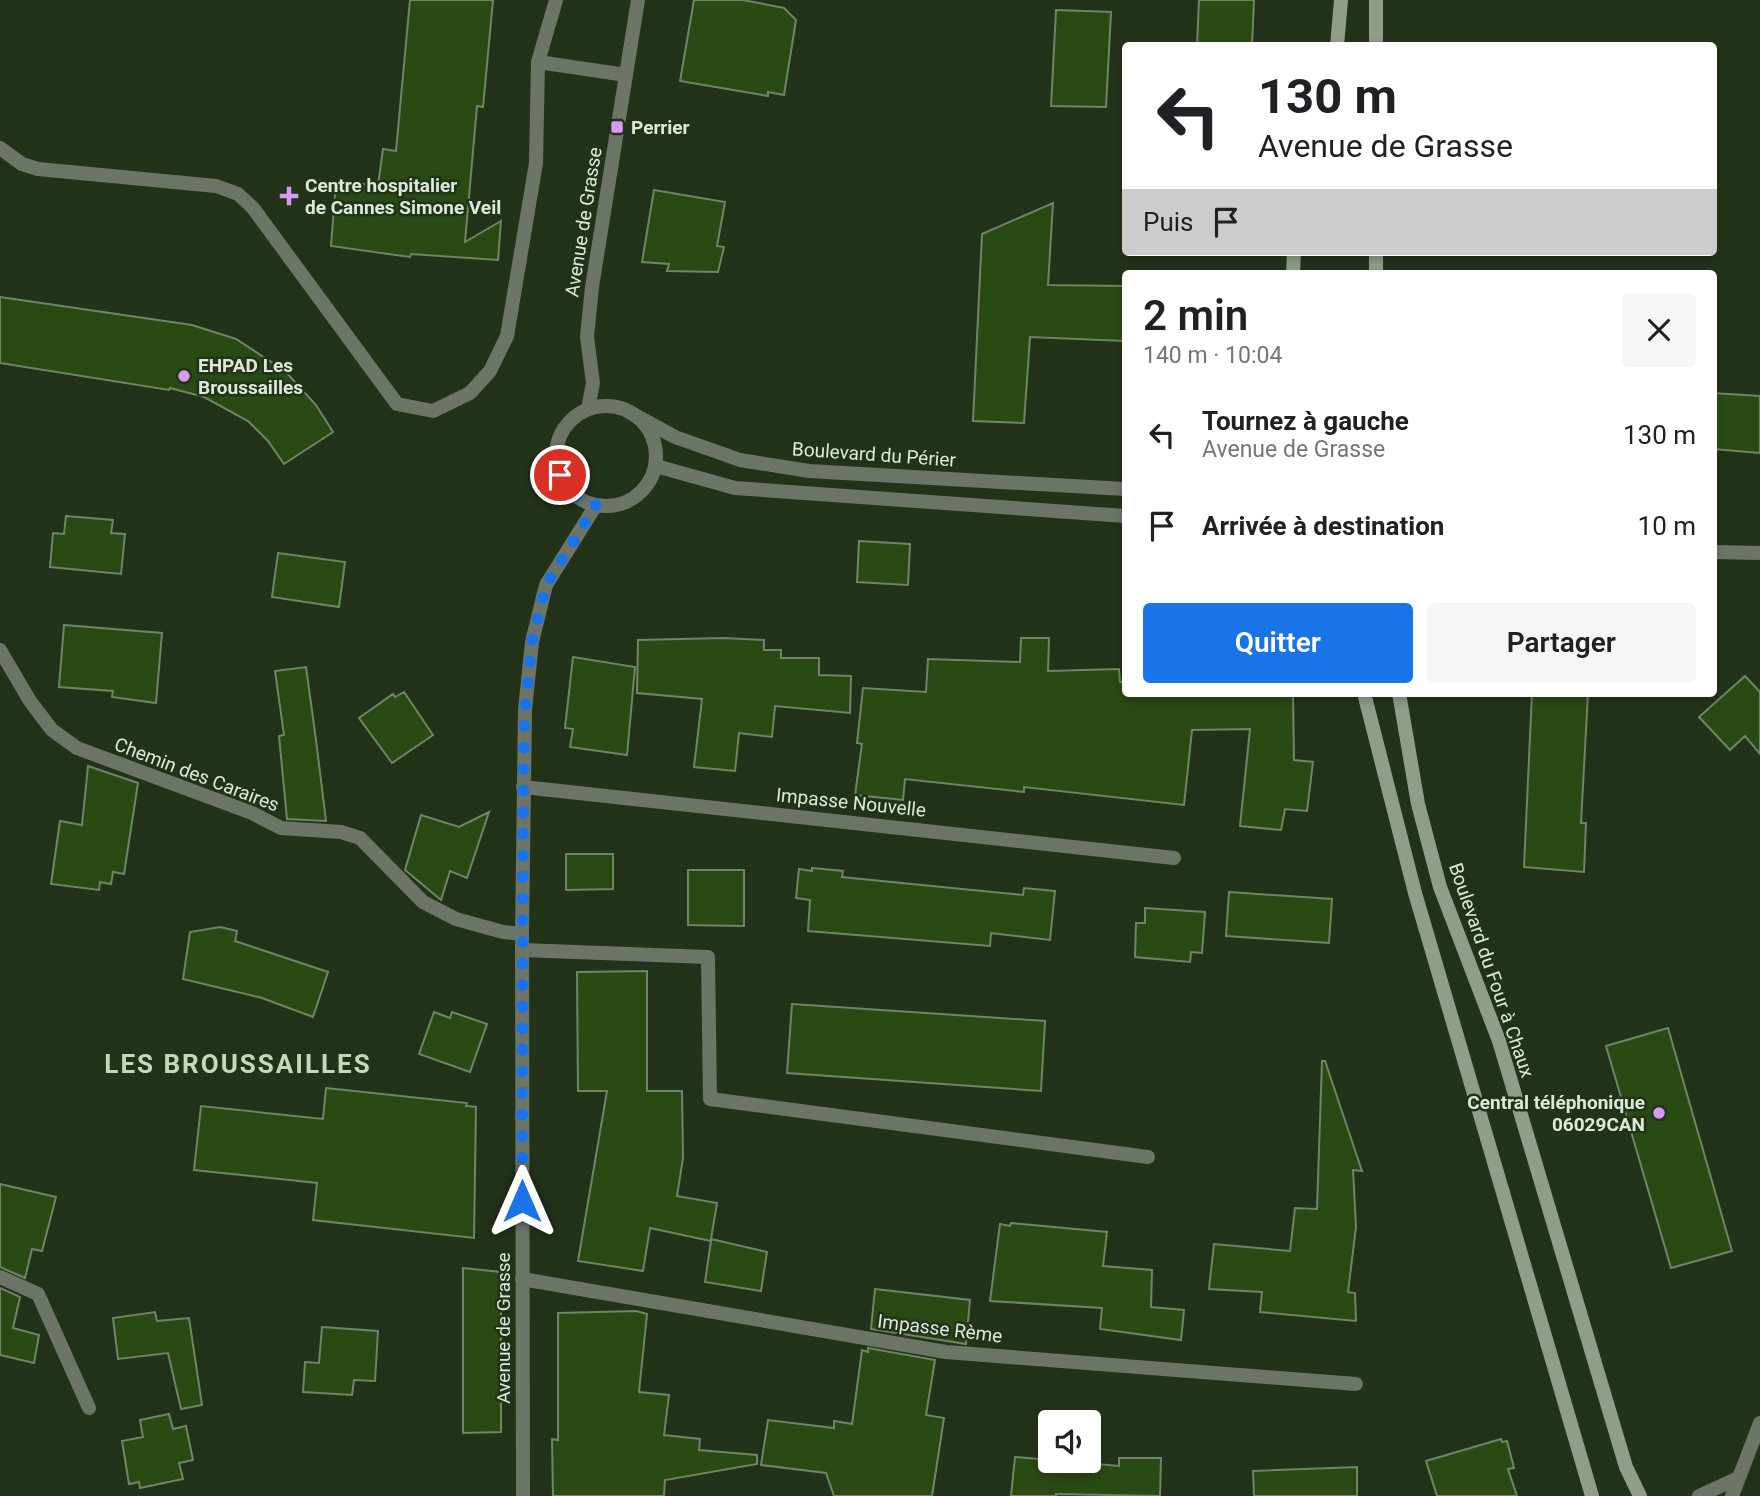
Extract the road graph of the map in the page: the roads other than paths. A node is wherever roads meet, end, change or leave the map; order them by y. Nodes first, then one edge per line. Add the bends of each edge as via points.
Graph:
1 (556, 0) edge
2 (638, 0) edge
3 (1342, 0) edge
4 (1376, 0) edge
5 (1337, 42) edge
6 (1376, 42) edge
7 (538, 62) junction
8 (626, 75) junction
9 (0, 148) edge
10 (588, 409) junction
11 (631, 413) junction
12 (656, 466) junction
13 (1122, 489) edge
14 (596, 505) junction
15 (1122, 516) edge
16 (1717, 552) edge
17 (1760, 553) edge
18 (0, 650) edge
19 (1365, 697) edge
20 (1401, 697) edge
21 (523, 787) junction
22 (1174, 858) dead end
23 (522, 934) junction
24 (522, 950) junction
25 (1149, 1157) dead end
26 (0, 1277) edge
27 (522, 1279) junction
28 (1356, 1384) dead end
29 (89, 1408) dead end
30 (1760, 1423) edge
31 (1738, 1478) junction
32 (1594, 1494) edge
33 (523, 1496) edge
34 (1640, 1496) edge
35 (1699, 1496) edge
36 (1731, 1496) edge

1 - 7 street
2 - 8 street, Avenue de Grasse
3 - 5 main road
4 - 6 main road
7 - 8 street
7 - 9 street via 536,163 507,336 490,371 470,393 433,411 397,404 253,208 238,194 216,186 38,169
8 - 10 street, Avenue de Grasse via 592,287 587,337 593,383
10 - 11 street via 617,407
10 - 14 street via 564,430 556,460 568,489 580,500
11 - 12 street via 652,435
11 - 13 street, Boulevard du Périer via 675,437 754,463 809,471
12 - 14 street via 641,492 628,501
12 - 15 street via 735,488
14 - 21 street, Avenue de Grasse via 546,585 540,606 525,710
16 - 17 street
18 - 23 street, Chemin des Caraires via 51,730 77,748 281,828 341,832 360,838 423,902 456,919
19 - 32 main road via 1415,893
20 - 34 main road, Boulevard du Four à Chaux via 1418,804 1440,887 1499,1041 1626,1467
21 - 22 street, Impasse Nouvelle
21 - 23 street, Avenue de Grasse
23 - 24 street, Avenue de Grasse
24 - 25 street via 708,957 710,1099
24 - 27 street, Avenue de Grasse
26 - 29 street via 38,1294
27 - 28 street, Impasse Rème via 946,1352
27 - 33 street, Avenue de Grasse
30 - 31 street
31 - 35 street
31 - 36 street

